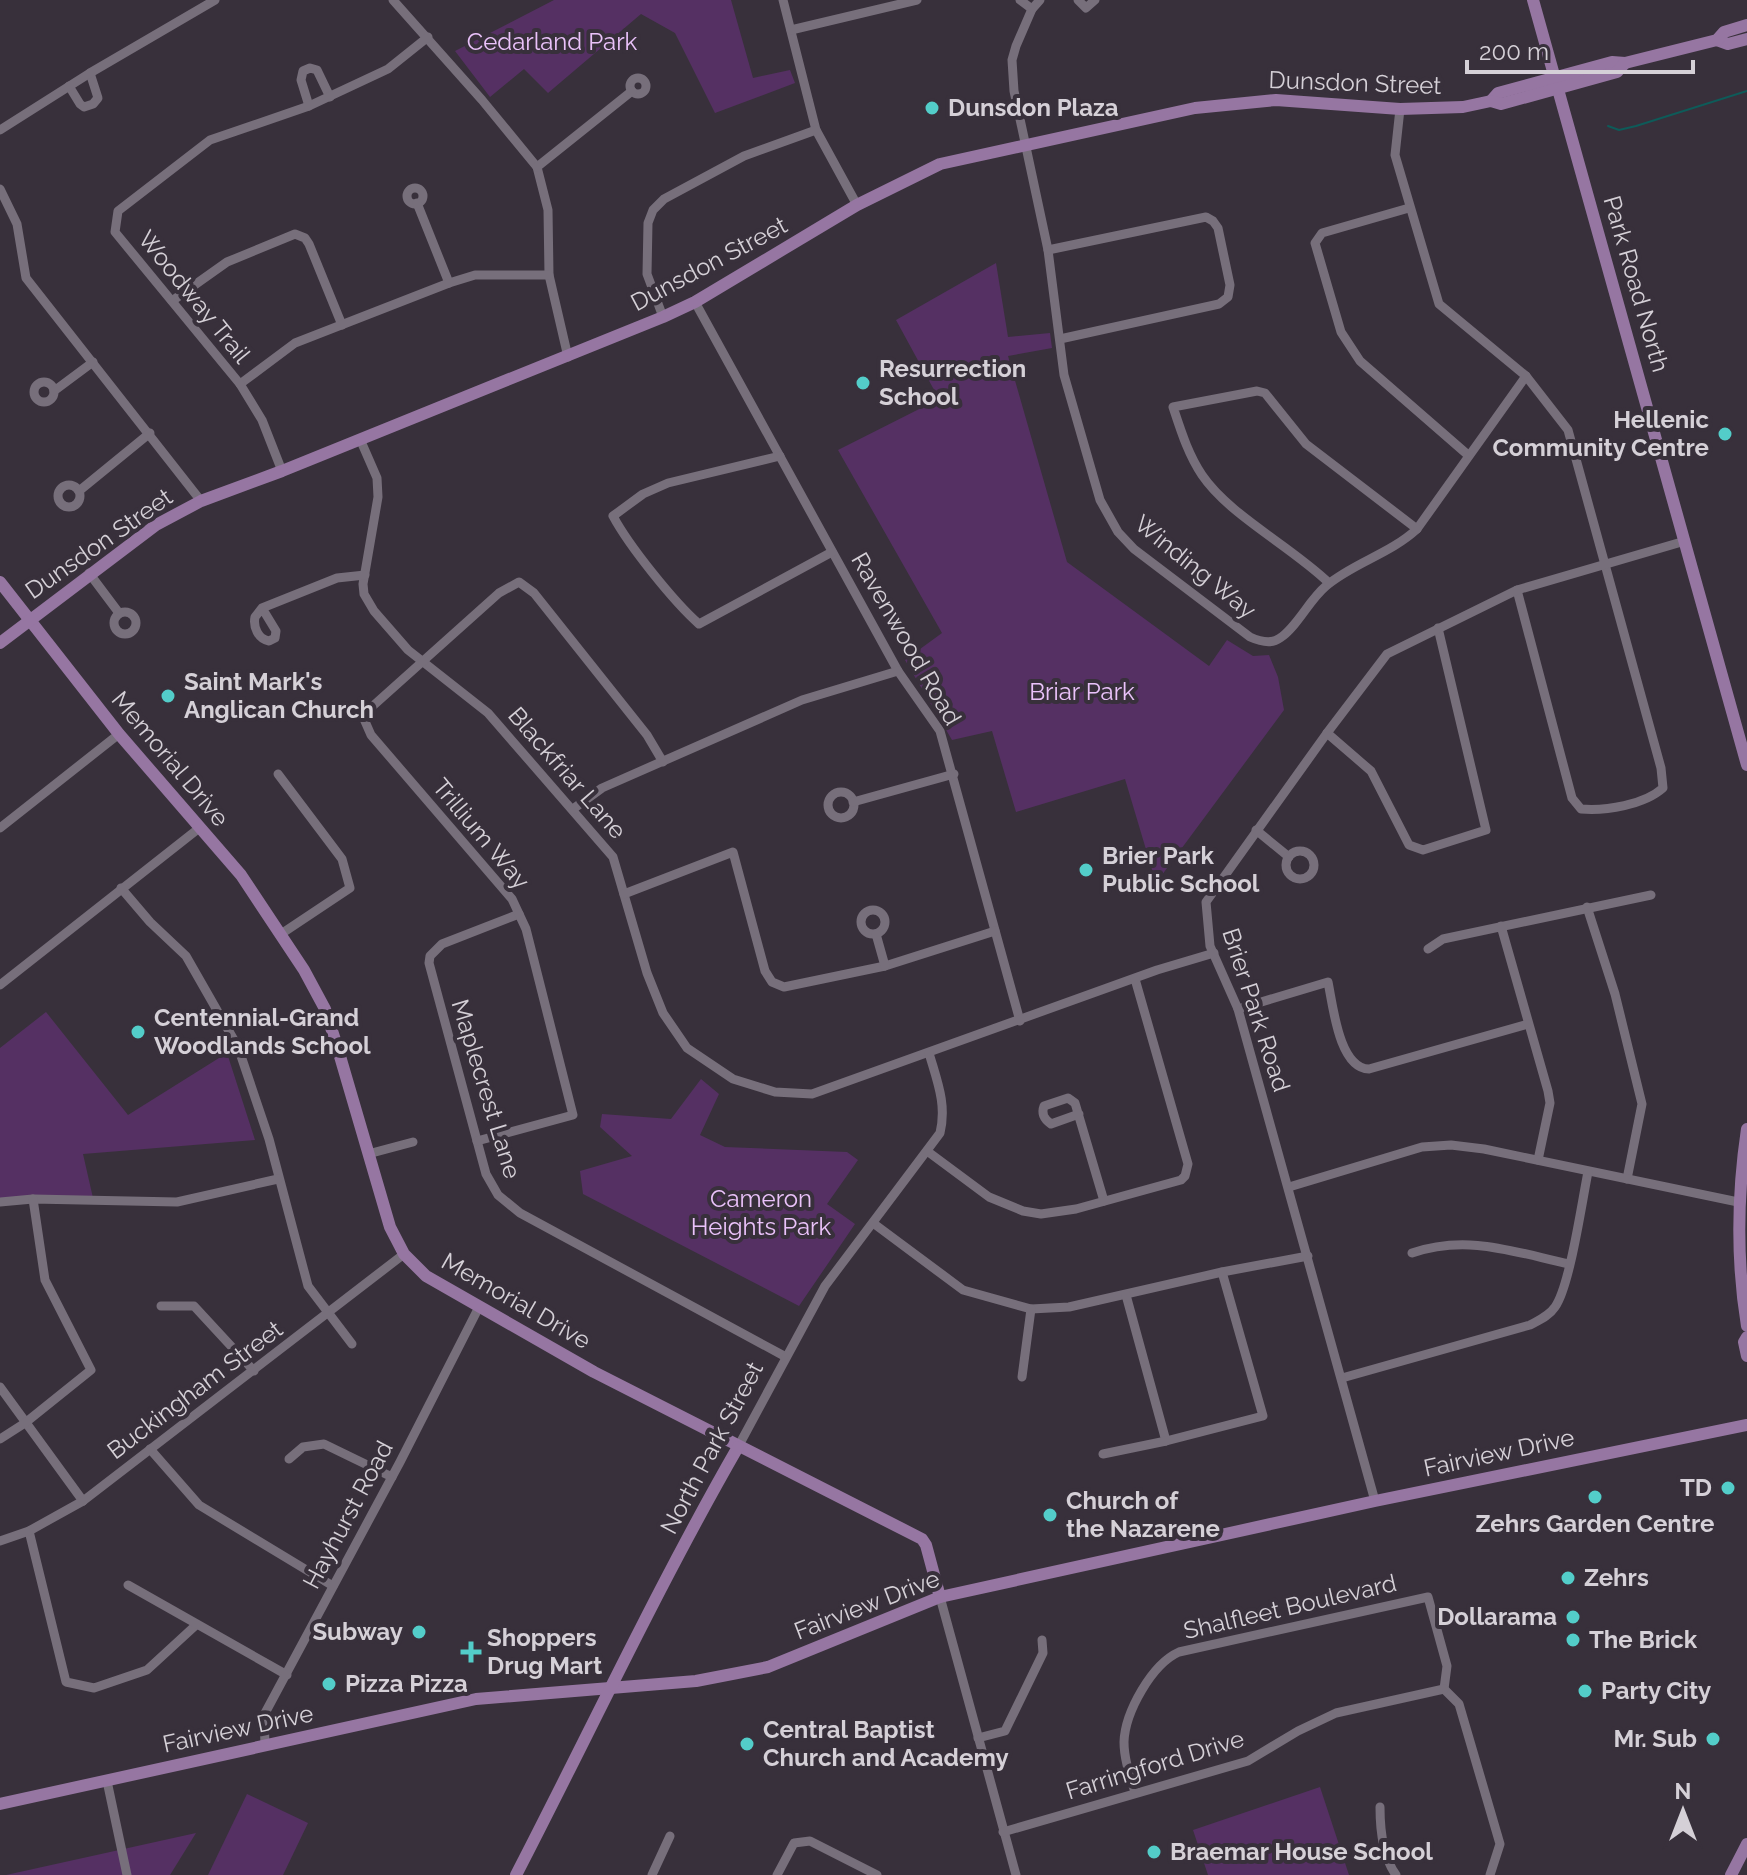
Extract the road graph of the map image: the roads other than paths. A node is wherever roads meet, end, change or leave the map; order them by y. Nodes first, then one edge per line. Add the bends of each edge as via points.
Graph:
1 (215, 0) edge
2 (393, 0) edge
3 (783, 0) edge
4 (917, 0) edge
5 (1020, 0) edge
6 (1040, 0) edge
7 (1078, 0) edge
8 (1095, 0) edge
9 (1533, 0) edge
10 (1032, 9) junction
11 (1747, 25) edge
12 (791, 30) junction
13 (428, 37) junction
14 (1747, 39) edge
15 (1717, 40) junction
16 (90, 73) junction
17 (1557, 85) junction
18 (69, 86) junction
19 (632, 91) dead end
20 (330, 97) junction
21 (309, 106) junction
22 (1400, 109) junction
23 (0, 130) edge
24 (816, 130) junction
25 (1025, 144) junction
26 (537, 167) junction
27 (0, 189) edge
28 (417, 203) dead end
29 (857, 205) junction
30 (1409, 208) junction
31 (1048, 250) junction
32 (549, 275) junction
33 (449, 283) junction
34 (172, 301) junction
35 (695, 302) junction
36 (663, 317) junction
37 (342, 325) junction
38 (1060, 339) junction
39 (568, 357) junction
40 (93, 362) junction
41 (1526, 376) junction
42 (240, 384) junction
43 (54, 391) dead end
44 (150, 433) junction
45 (360, 439) junction
46 (1468, 455) junction
47 (780, 456) junction
48 (282, 471) junction
49 (79, 491) dead end
50 (201, 501) junction
51 (1417, 529) junction
52 (1685, 541) junction
53 (832, 552) junction
54 (1607, 564) junction
55 (89, 573) junction
56 (365, 575) junction
57 (0, 582) edge
58 (1329, 583) junction
59 (1517, 590) junction
60 (262, 608) dead end
61 (119, 613) dead end
62 (29, 620) junction
63 (1438, 628) junction
64 (0, 643) edge
65 (425, 661) junction
66 (898, 671) junction
67 (1327, 733) junction
68 (119, 734) junction
69 (663, 762) junction
70 (1747, 765) edge
71 (278, 774) dead end
72 (954, 774) junction
73 (853, 802) dead end
74 (573, 809) junction
75 (0, 828) edge
76 (198, 829) junction
77 (1256, 830) junction
78 (1289, 857) dead end
79 (121, 888) junction
80 (624, 894) junction
81 (1651, 895) dead end
82 (1587, 907) junction
83 (519, 914) junction
84 (1501, 926) junction
85 (995, 931) junction
86 (281, 934) junction
87 (876, 934) dead end
88 (1428, 949) dead end
89 (1214, 953) junction
90 (885, 966) junction
91 (1135, 979) junction
92 (0, 985) edge
93 (1238, 1009) junction
94 (1020, 1021) junction
95 (1528, 1024) junction
96 (929, 1053) junction
97 (1079, 1114) dead end
98 (1747, 1129) edge
99 (477, 1141) junction
100 (413, 1142) dead end
101 (927, 1151) junction
102 (368, 1154) junction
103 (1538, 1160) junction
104 (1588, 1172) junction
105 (278, 1179) junction
106 (1627, 1179) junction
107 (1289, 1187) junction
108 (33, 1199) junction
109 (1104, 1201) junction
110 (0, 1202) edge
111 (1738, 1202) junction
112 (873, 1223) junction
113 (1412, 1253) dead end
114 (404, 1254) junction
115 (1308, 1256) junction
116 (1569, 1264) junction
117 (1222, 1272) junction
118 (1126, 1295) junction
119 (161, 1306) dead end
120 (479, 1307) junction
121 (1031, 1309) junction
122 (330, 1313) junction
123 (1747, 1326) edge
124 (1747, 1337) edge
125 (352, 1344) dead end
126 (1747, 1356) edge
127 (786, 1357) junction
128 (254, 1371) junction
129 (1022, 1377) dead end
130 (1342, 1378) junction
131 (0, 1387) edge
132 (25, 1423) junction
133 (1747, 1425) edge
134 (0, 1439) edge
135 (1166, 1441) junction
136 (738, 1447) junction
137 (150, 1449) junction
138 (1103, 1454) dead end
139 (289, 1459) dead end
140 (392, 1477) junction
141 (83, 1501) junction
142 (1375, 1501) junction
143 (29, 1531) junction
144 (0, 1541) edge
145 (128, 1585) dead end
146 (333, 1586) junction
147 (940, 1597) junction
148 (196, 1625) junction
149 (1042, 1640) dead end
150 (287, 1675) junction
151 (609, 1687) junction
152 (1444, 1689) junction
153 (978, 1738) junction
154 (265, 1745) junction
155 (107, 1781) junction
156 (1135, 1792) junction
157 (0, 1804) edge
158 (1380, 1807) dead end
159 (1747, 1830) edge
160 (1003, 1832) junction
161 (670, 1836) dead end
162 (1747, 1837) edge
163 (1747, 1844) edge
164 (127, 1875) edge
165 (516, 1875) edge
166 (652, 1875) edge
167 (777, 1875) edge
168 (877, 1875) edge
169 (1016, 1875) edge
170 (1396, 1875) edge
171 (1490, 1875) edge
172 (1731, 1875) edge

1 - 16 street
2 - 13 street
3 - 12 street
4 - 12 street
5 - 10 street
6 - 10 street, Winding Way
7 - 8 street via 1086,8
9 - 17 main road, Park Road North
10 - 25 street, Winding Way via 1012,60
11 - 15 main road, Dunsdon Street via 1724,32
12 - 24 street
13 - 20 street, Woodway Trail via 388,69
13 - 26 street
14 - 15 main road, Dunsdon Street via 1728,44
15 - 17 main road, Dunsdon Street via 1612,62
16 - 18 street
16 - 18 street via 98,98 93,104 80,104
17 - 22 main road, Dunsdon Street via 1498,93 1491,101 1463,107
17 - 52 main road, Park Road North
18 - 23 street
19 - 26 street
20 - 21 street, Woodway Trail
20 - 21 street via 317,70 310,68 301,75
21 - 34 street, Woodway Trail via 210,140 118,211 115,232
22 - 25 main road, Dunsdon Street via 1276,100 1209,106
22 - 30 street via 1395,155
24 - 29 street
24 - 36 street via 744,156 653,210 647,274
25 - 29 main road, Dunsdon Street via 940,164
25 - 31 street, Winding Way
26 - 32 street via 548,210
27 - 40 street via 17,224 26,278
28 - 33 street
29 - 35 main road, Dunsdon Street
30 - 41 street via 1439,304
30 - 46 street via 1322,233 1315,243 1341,332 1360,361
31 - 38 street, Winding Way
31 - 38 street via 1206,217 1218,228 1230,285 1228,297 1219,304
32 - 33 street via 475,275
32 - 39 street
33 - 37 street
34 - 37 street via 227,262 295,234 309,244
34 - 42 street, Woodway Trail
35 - 36 main road, Dunsdon Street
35 - 47 street, Ravenwood Road
36 - 39 main road, Dunsdon Street
37 - 42 street via 295,343
38 - 58 street, Winding Way via 1064,375 1100,500 1134,549 1239,630 1262,641 1280,638
39 - 45 main road, Dunsdon Street
40 - 43 street
40 - 44 street
41 - 46 street, Winding Way
41 - 54 street via 1568,430
42 - 48 street, Woodway Trail via 262,420
44 - 49 street
44 - 50 street
45 - 48 main road, Dunsdon Street
45 - 56 street, Blackfriar Lane via 377,478 378,497
46 - 51 street, Winding Way
47 - 53 street, Ravenwood Road
47 - 53 street via 668,483 613,516 699,624
48 - 50 main road, Dunsdon Street
50 - 55 main road, Dunsdon Street via 156,525
51 - 58 street, Winding Way via 1402,543
51 - 58 street via 1306,444 1265,393 1173,407 1189,453 1218,495
52 - 54 street, Brier Park Road
52 - 70 main road, Park Road North
53 - 66 street, Ravenwood Road
54 - 59 street, Brier Park Road
54 - 59 street via 1661,768 1663,788 1654,796 1598,810 1581,809 1572,798
55 - 61 street
55 - 62 main road, Dunsdon Street
56 - 60 street via 337,578
56 - 65 street, Blackfriar Lane via 364,594 374,611 408,650
57 - 62 main road, Memorial Drive
59 - 63 street, Brier Park Road
62 - 64 main road, Dunsdon Street
62 - 68 main road, Memorial Drive
63 - 67 street, Brier Park Road via 1387,654
63 - 67 street via 1486,830 1423,850 1409,845 1371,771
65 - 69 street via 499,593 519,582 534,593
65 - 74 street, Blackfriar Lane via 488,713
65 - 83 street, Trillium Way via 369,707 364,719
66 - 69 street via 802,700
66 - 72 street, Ravenwood Road via 940,731
67 - 77 street, Brier Park Road
68 - 75 street
68 - 76 main road, Memorial Drive
69 - 74 street via 602,788
71 - 86 street via 342,859 350,888
72 - 73 street
72 - 85 street, Ravenwood Road
74 - 80 street, Blackfriar Lane via 613,857
76 - 79 street
76 - 86 main road, Memorial Drive via 241,875
77 - 78 street
77 - 89 street, Brier Park Road via 1206,902
79 - 92 street
79 - 105 street via 186,956 238,1047
80 - 90 street via 733,852 772,982 792,987
80 - 96 street, Blackfriar Lane via 663,1013 687,1048 733,1079 775,1092 812,1094
81 - 82 street
82 - 84 street
82 - 106 street via 1642,1104
83 - 99 street, Maplecrest Lane via 442,944 430,956
83 - 99 street, Trillium Way via 573,1115
84 - 88 street via 1443,939
84 - 95 street
85 - 90 street
85 - 94 street, Ravenwood Road
86 - 102 main road, Memorial Drive via 325,1009
87 - 90 street
89 - 91 street, Blackfriar Lane
89 - 93 street, Brier Park Road
91 - 94 street, Blackfriar Lane
91 - 109 street via 1188,1164 1181,1180
93 - 95 street via 1328,982 1343,1047 1361,1069
93 - 107 street, Brier Park Road
94 - 96 street, Blackfriar Lane
95 - 103 street via 1550,1103
96 - 101 street, North Park Street via 944,1117
97 - 109 street
98 - 111 main road
99 - 127 street, Maplecrest Lane via 493,1188 512,1208
100 - 102 street
101 - 109 street via 989,1197 1023,1211 1057,1213
101 - 112 street, North Park Street
102 - 114 main road, Memorial Drive via 390,1227
103 - 104 street
103 - 107 street via 1437,1145
104 - 106 street
104 - 116 street
105 - 108 street via 177,1202
105 - 122 street via 308,1286
106 - 111 street
107 - 115 street, Brier Park Road
108 - 110 street
108 - 132 street via 45,1280 91,1370
111 - 123 main road
112 - 121 street via 963,1290
112 - 127 street, North Park Street via 825,1286
113 - 116 street via 1462,1243
114 - 120 main road, Memorial Drive via 426,1276
114 - 122 street, Buckingham Street
115 - 117 street
115 - 130 street, Brier Park Road
116 - 130 street via 1558,1304 1530,1325
117 - 118 street
117 - 135 street via 1263,1416
118 - 121 street
118 - 135 street
119 - 128 street via 194,1306
120 - 136 main road, Memorial Drive
120 - 140 street, Hayhurst Road
121 - 129 street
122 - 125 street
122 - 128 street, Buckingham Street
124 - 126 main road
127 - 136 street, North Park Street
128 - 137 street, Buckingham Street
130 - 142 street, Brier Park Road
131 - 132 street
132 - 134 street
132 - 141 street
133 - 142 main road, Fairview Drive
135 - 138 street
136 - 147 main road, Memorial Drive via 922,1539
136 - 151 main road, North Park Street
137 - 141 street, Buckingham Street
137 - 146 street via 199,1505
139 - 140 street via 303,1447 324,1444
140 - 146 street, Hayhurst Road
141 - 143 street, Buckingham Street
142 - 147 main road, Fairview Drive
143 - 144 street, Buckingham Street
143 - 148 street via 66,1682 94,1688 147,1670
145 - 148 street
146 - 150 street, Hayhurst Road
147 - 151 main road, Fairview Drive via 768,1667 696,1681
147 - 153 street
148 - 150 street
149 - 153 street via 1043,1653 1005,1731
150 - 154 street, Hayhurst Road via 264,1715
151 - 154 main road, Fairview Drive via 476,1699
151 - 165 main road, North Park Street
152 - 156 street, Farringford Drive via 1336,1713 1248,1761
152 - 156 street, Shalfleet Boulevard via 1447,1666 1428,1597 1179,1652 1159,1664 1126,1726 1125,1753
152 - 171 street via 1459,1704 1500,1844
153 - 160 street
154 - 155 main road, Fairview Drive
155 - 157 main road, Fairview Drive
155 - 164 street
156 - 160 street, Farringford Drive
158 - 170 street via 1389,1866
159 - 162 main road
160 - 169 street
161 - 166 street
163 - 172 main road
167 - 168 street via 794,1843 810,1841

